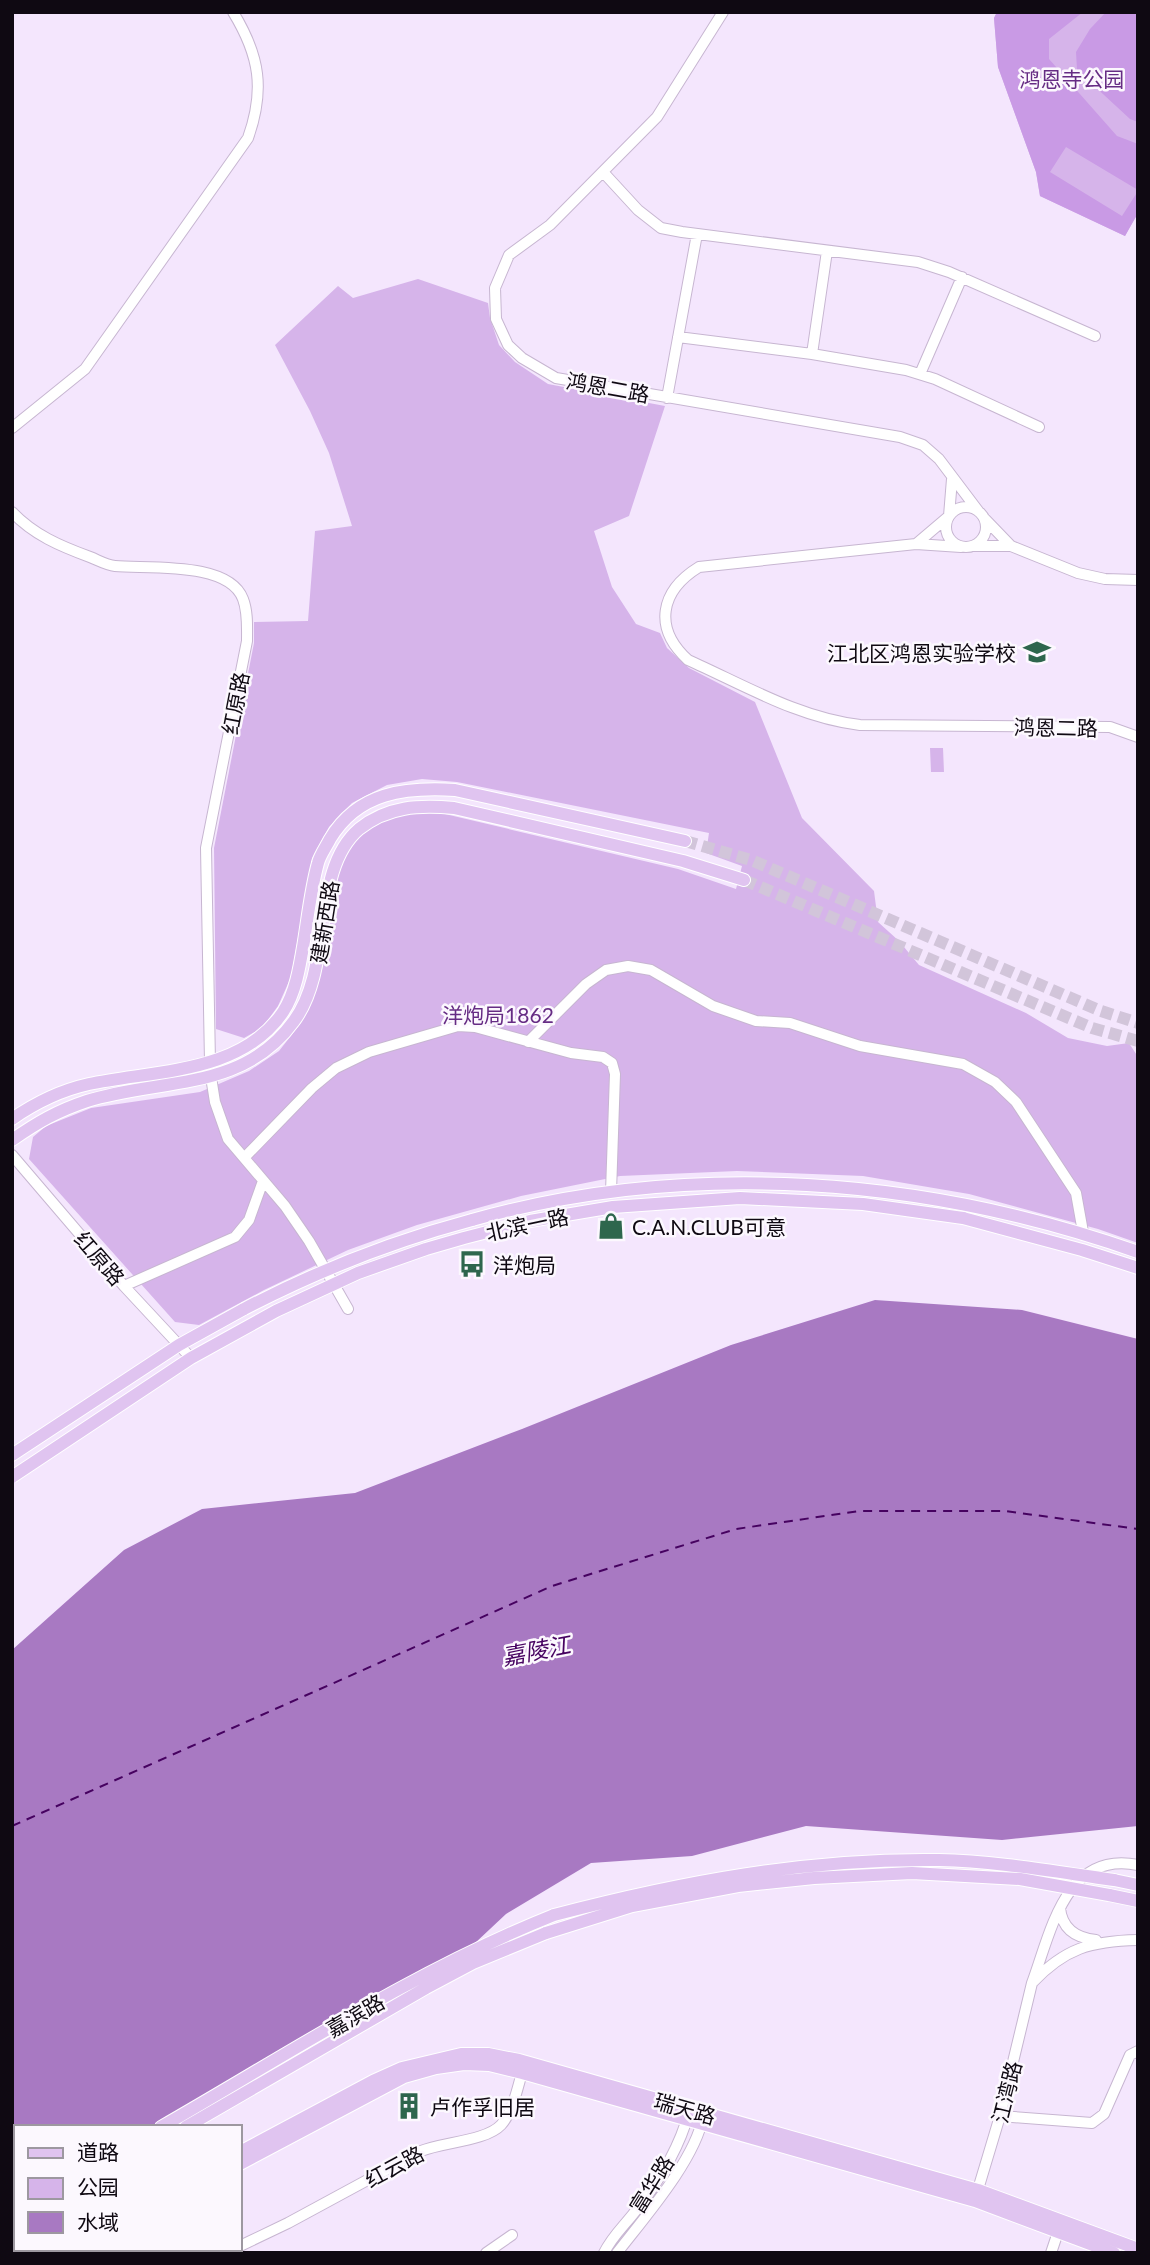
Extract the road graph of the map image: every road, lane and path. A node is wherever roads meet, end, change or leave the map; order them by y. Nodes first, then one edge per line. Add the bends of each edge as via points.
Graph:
1 (233, 12) edge
2 (723, 12) edge
3 (603, 172) junction
4 (697, 234) junction
5 (827, 251) junction
6 (962, 278) junction
7 (1094, 336) dead end
8 (678, 337) junction
9 (812, 354) junction
10 (920, 374) junction
11 (667, 398) junction
12 (1039, 427) dead end
13 (12, 428) edge
14 (952, 479) junction
15 (12, 512) edge
16 (981, 515) junction
17 (949, 516) junction
18 (916, 544) junction
19 (974, 546) junction
20 (1012, 546) junction
21 (961, 547) junction
22 (1138, 580) edge
23 (1138, 737) edge
24 (685, 841) tunnel mouth
25 (744, 880) tunnel mouth
26 (528, 1042) junction
27 (211, 1062) junction
28 (211, 1077) junction
29 (12, 1119) edge
30 (12, 1140) edge
31 (12, 1155) edge
32 (244, 1158) junction
33 (263, 1181) junction
34 (611, 1192) junction
35 (1083, 1233) junction
36 (1138, 1252) edge
37 (1138, 1268) edge
38 (124, 1286) junction
39 (348, 1309) dead end
40 (179, 1345) junction
41 (191, 1358) junction
42 (12, 1455) edge
43 (12, 1477) edge
44 (1138, 1865) edge
45 (1138, 1885) edge
46 (1138, 1901) edge
47 (1060, 1905) junction
48 (1119, 1940) junction
49 (1138, 1940) edge
50 (1032, 1983) junction
51 (1138, 2051) edge
52 (522, 2073) junction
53 (688, 2115) junction
54 (1000, 2116) junction
55 (702, 2119) junction
56 (165, 2125) edge
57 (189, 2125) edge
58 (242, 2151) edge
59 (242, 2163) edge
60 (977, 2196) junction
61 (1060, 2227) junction
62 (512, 2235) dead end
63 (242, 2245) edge
64 (1138, 2249) edge
65 (486, 2253) edge
66 (604, 2253) edge
67 (617, 2253) edge
68 (1051, 2253) edge
69 (1114, 2253) edge

1 - 13 street via 255,58 260,87 248,138 85,369
2 - 3 street, 鸿恩二路 via 657,117
3 - 4 street via 661,228
3 - 11 street, 鸿恩二路 via 550,225 509,255 495,288 496,319 508,345 556,378
4 - 5 street
4 - 8 street
5 - 6 street via 918,262
5 - 9 street
6 - 7 street
6 - 10 street
8 - 9 street
8 - 11 street
9 - 10 street
10 - 12 street
11 - 14 street, 鸿恩二路 via 900,437 923,445
14 - 16 street, 鸿恩二路
14 - 17 street
15 - 27 street, 红原路 via 27,527 57,544 112,566 180,568 228,580 243,597 247,641 206,848
16 - 17 street via 968,507
16 - 19 street via 986,531
16 - 20 street, 鸿恩二路
17 - 18 street
17 - 21 street via 947,534
18 - 21 street, 鸿恩二路
18 - 23 street, 鸿恩二路 via 699,567 682,578 665,607 674,647 688,660 833,722 1110,727
19 - 20 street
19 - 21 street
20 - 22 street via 1078,573
24 - 27 main road, 建新西路 via 455,790 422,788 390,793 358,807 336,830 318,861 298,976 284,1011 262,1037
25 - 28 main road, 建新西路 via 683,861 454,807 397,809 372,819 350,837 334,864 315,978 296,1020 272,1047
26 - 32 street via 475,1027 458,1027 369,1052 336,1068 312,1088
26 - 34 street via 603,1057 612,1063
26 - 35 street via 586,984 606,970 628,966 650,970 713,1006 756,1021 790,1023 860,1046 963,1064 995,1082 1016,1101 1076,1193
27 - 29 main road, 建新西路 via 86,1084 34,1104
28 - 30 main road, 建新西路 via 89,1100 44,1117
28 - 32 street via 228,1139
31 - 38 street, 红原路
32 - 33 street
33 - 38 street via 249,1220 234,1237
33 - 39 street via 309,1241
34 - 35 main road, 北滨一路 via 738,1182 865,1188 966,1204
34 - 40 main road, 北滨一路, bridge via 523,1206 422,1234 269,1296
35 - 36 main road, 北滨一路
37 - 41 main road, 北滨一路, bridge via 962,1219 863,1204 740,1198 613,1207 530,1221 358,1273
38 - 40 street, 红原路
40 - 41 street, 红原路
40 - 42 main road, 北滨一路
41 - 43 main road, 北滨一路, bridge
44 - 47 street, 江湾路 via 1096,1867 1079,1878
45 - 56 main road, 嘉滨路, bridge via 1007,1865 849,1861 699,1880 554,1915 492,1939 422,1976
46 - 57 main road, 嘉滨路, bridge via 1020,1880 912,1872 738,1886 632,1906 546,1933 473,1963
47 - 48 street via 1063,1921 1072,1933 1092,1940
47 - 50 street, 江湾路
48 - 49 street
48 - 50 street via 1066,1954
50 - 54 street, 江湾路
51 - 54 street via 1130,2055 1104,2114 1093,2123
52 - 53 main road, 瑞天路
52 - 59 main road, 瑞天路 via 464,2064 404,2077
52 - 63 street, 红云路 via 509,2111 489,2133 421,2151
53 - 55 main road, 瑞天路
53 - 58 main road, 瑞天路 via 519,2060 461,2054 382,2077
53 - 66 street, 富华路 via 666,2166
54 - 60 street, 江湾路
55 - 60 main road, 瑞天路
55 - 67 street, 富华路 via 685,2160
60 - 61 main road, 瑞天路
61 - 64 main road, 瑞天路
61 - 68 street
61 - 69 main road, 瑞天路
62 - 65 street

